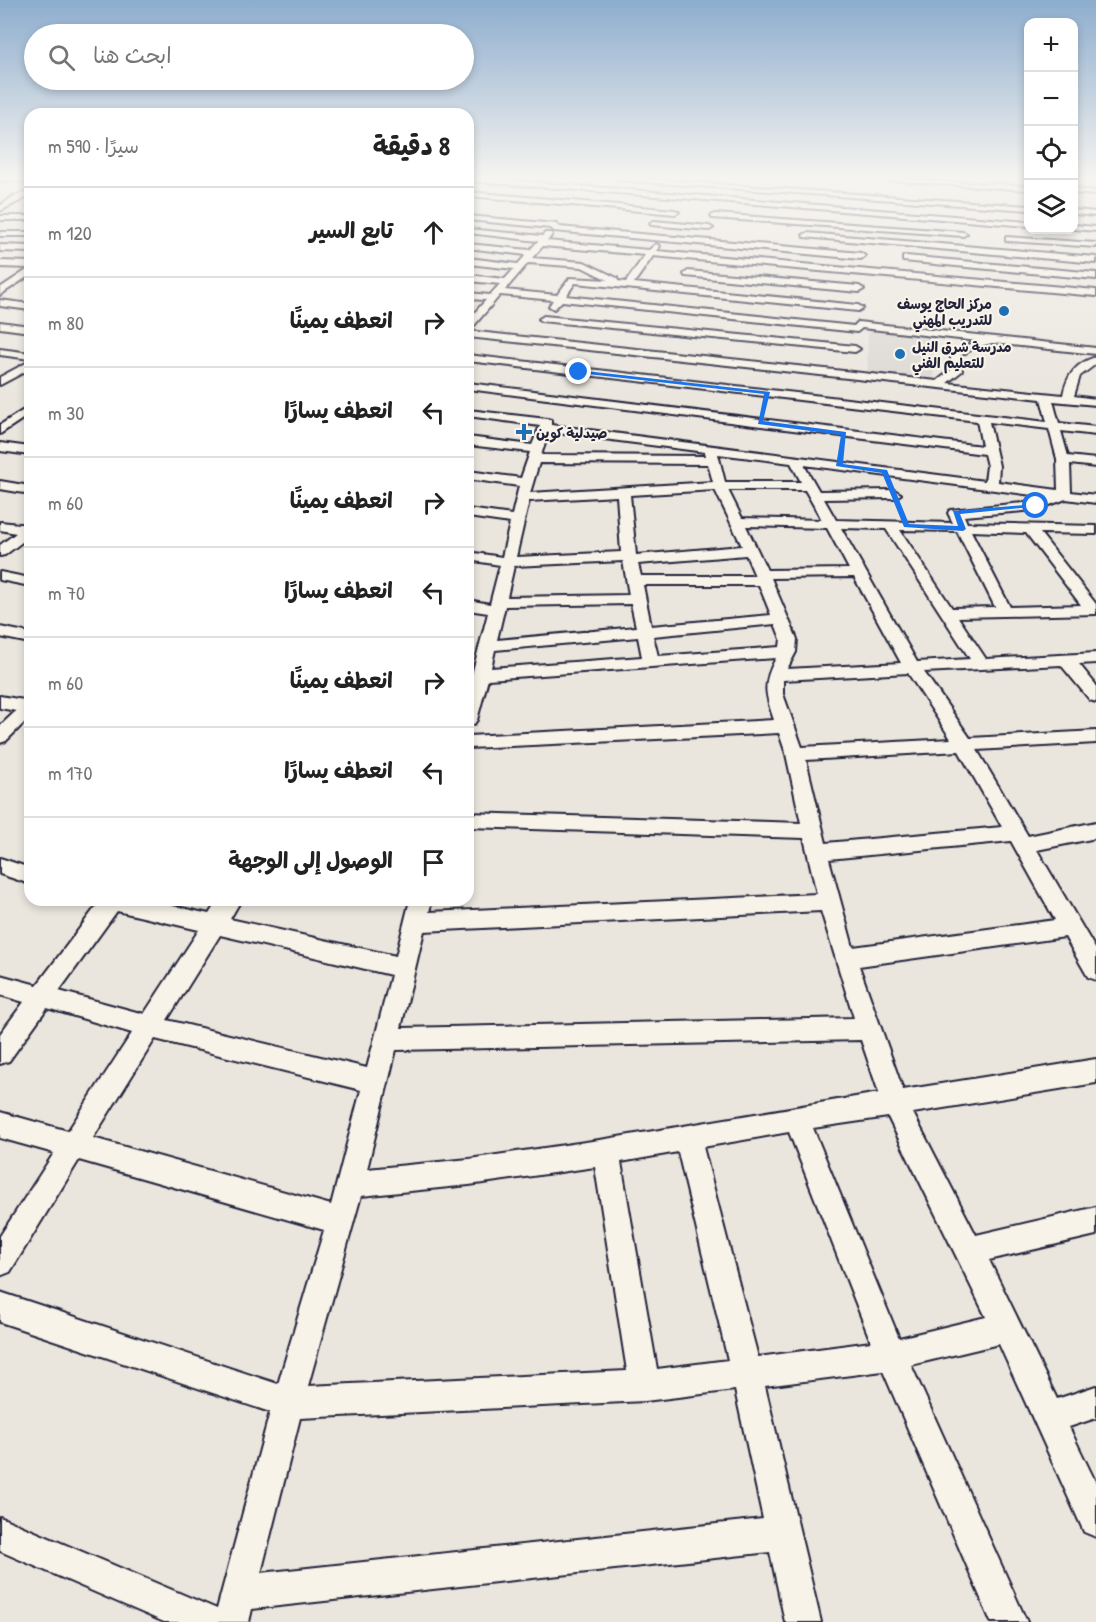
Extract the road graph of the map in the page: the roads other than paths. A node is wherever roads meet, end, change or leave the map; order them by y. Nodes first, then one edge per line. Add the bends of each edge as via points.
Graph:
1 (496, 253) edge
2 (533, 253) edge
3 (641, 253) edge
4 (753, 253) edge
5 (828, 253) edge
6 (861, 253) edge
7 (906, 253) edge
8 (965, 253) edge
9 (1008, 253) edge
10 (1012, 253) joint
11 (652, 254) junction
12 (861, 256) junction
13 (695, 258) junction
14 (1073, 258) junction
15 (906, 259) junction
16 (0, 260) edge
17 (527, 260) junction
18 (1096, 260) edge
19 (474, 261) edge
20 (752, 262) junction
21 (24, 264) edge
22 (966, 264) junction
23 (1016, 269) junction
24 (860, 272) junction
25 (688, 274) junction
26 (1080, 274) junction
27 (24, 275) edge
28 (905, 276) junction
29 (1096, 276) edge
30 (474, 279) edge
31 (746, 279) junction
32 (508, 282) junction
33 (0, 283) edge
34 (792, 283) junction
35 (12, 284) junction
36 (625, 285) junction
37 (1020, 287) junction
38 (859, 289) junction
39 (679, 291) junction
40 (0, 292) edge
41 (20, 292) dead end
42 (1096, 293) edge
43 (496, 295) junction
44 (474, 296) edge
45 (736, 297) junction
46 (559, 299) junction
47 (789, 301) junction
48 (1, 304) edge
49 (24, 306) edge
50 (858, 308) junction
51 (670, 309) junction
52 (474, 314) edge
53 (729, 316) junction
54 (783, 321) junction
55 (0, 325) edge
56 (603, 325) junction
57 (24, 327) edge
58 (857, 327) junction
59 (534, 329) junction
60 (661, 330) junction
61 (474, 334) edge
62 (997, 340) junction
63 (780, 342) junction
64 (594, 347) junction
65 (1096, 351) edge
66 (0, 352) edge
67 (24, 355) edge
68 (854, 356) junction
69 (1096, 360) edge
70 (474, 361) edge
71 (719, 361) junction
72 (24, 367) edge
73 (852, 376) junction
74 (1, 380) edge
75 (940, 385) junction
76 (474, 387) edge
77 (619, 390) junction
78 (767, 394) junction
79 (906, 395) junction
80 (1046, 396) junction
81 (1068, 399) junction
82 (561, 401) junction
83 (1096, 402) edge
84 (919, 411) junction
85 (0, 412) edge
86 (474, 412) edge
87 (24, 414) edge
88 (24, 416) edge
89 (982, 418) junction
90 (1053, 426) junction
91 (0, 430) edge
92 (1096, 431) edge
93 (743, 437) junction
94 (872, 437) junction
95 (700, 438) junction
96 (474, 442) edge
97 (0, 447) edge
98 (24, 450) edge
99 (842, 450) junction
100 (990, 451) junction
101 (534, 454) junction
102 (1063, 459) junction
103 (795, 460) junction
104 (1096, 463) edge
105 (885, 471) junction
106 (474, 477) edge
107 (526, 483) junction
108 (0, 485) edge
109 (991, 485) junction
110 (720, 486) junction
111 (24, 489) edge
112 (623, 491) junction
113 (811, 491) junction
114 (1065, 495) junction
115 (523, 497) junction
116 (1096, 499) edge
117 (898, 513) junction
118 (474, 514) edge
119 (517, 519) junction
120 (737, 522) junction
121 (831, 524) junction
122 (0, 526) edge
123 (24, 529) edge
124 (963, 529) junction
125 (1030, 529) junction
126 (1096, 530) edge
127 (24, 534) edge
128 (751, 550) junction
129 (0, 552) edge
130 (474, 557) edge
131 (630, 558) junction
132 (508, 562) junction
133 (857, 573) junction
134 (0, 576) edge
135 (763, 577) junction
136 (24, 581) edge
137 (634, 581) junction
138 (637, 599) junction
139 (474, 605) edge
140 (497, 606) junction
141 (1094, 609) edge
142 (1004, 610) junction
143 (946, 613) junction
144 (781, 619) junction
145 (0, 632) edge
146 (643, 632) junction
147 (24, 637) edge
148 (488, 646) junction
149 (788, 652) junction
150 (1096, 658) edge
151 (1066, 660) junction
152 (651, 663) junction
153 (981, 664) junction
154 (478, 666) edge
155 (912, 667) junction
156 (775, 675) junction
157 (474, 688) edge
158 (1096, 696) edge
159 (0, 702) edge
160 (24, 706) edge
161 (24, 713) edge
162 (786, 726) junction
163 (0, 737) edge
164 (1096, 737) edge
165 (474, 742) edge
166 (965, 745) junction
167 (795, 754) junction
168 (474, 820) edge
169 (1096, 830) edge
170 (1019, 839) junction
171 (816, 842) junction
172 (0, 866) edge
173 (24, 874) edge
174 (829, 902) junction
175 (107, 906) edge
176 (135, 906) edge
177 (226, 906) edge
178 (419, 911) edge
179 (213, 925) junction
180 (1070, 927) junction
181 (845, 958) junction
182 (1093, 959) edge
183 (404, 968) junction
184 (0, 985) edge
185 (41, 997) junction
186 (151, 1027) junction
187 (869, 1029) junction
188 (387, 1039) junction
189 (0, 1053) edge
190 (1096, 1071) edge
191 (377, 1082) junction
192 (895, 1103) junction
193 (796, 1118) junction
194 (0, 1125) edge
195 (688, 1138) junction
196 (72, 1147) junction
197 (606, 1152) junction
198 (350, 1184) junction
199 (341, 1221) junction
200 (1096, 1221) edge
201 (969, 1251) junction
202 (0, 1262) edge
203 (0, 1307) edge
204 (1007, 1327) junction
205 (891, 1355) junction
206 (747, 1375) junction
207 (645, 1386) junction
208 (1096, 1402) edge
209 (288, 1403) junction
210 (1048, 1418) junction
211 (1096, 1520) edge
212 (0, 1534) edge
213 (782, 1534) junction
214 (235, 1607) edge
215 (206, 1622) edge
216 (803, 1622) edge
217 (1009, 1622) edge

1 - 17 street
2 - 17 street
3 - 11 street
4 - 20 street
5 - 12 street
6 - 12 street
7 - 15 street
8 - 22 street
9 - 10 street
10 - 14 street
11 - 13 street
11 - 36 street
12 - 24 street
13 - 20 street
13 - 25 street
14 - 18 street
14 - 26 street
15 - 22 street
15 - 28 street
16 - 21 street
17 - 19 street
17 - 32 street
17 - 36 street via 584,265
20 - 24 street
20 - 31 street
22 - 23 street
23 - 26 street
23 - 37 street
24 - 28 street
24 - 38 street
25 - 31 street
25 - 39 street
26 - 29 street
27 - 35 street
28 - 37 street
30 - 32 street
31 - 34 street
32 - 43 street
33 - 35 street
34 - 38 street
34 - 47 street
35 - 40 street
36 - 39 street
36 - 46 street via 573,280
37 - 42 street
38 - 50 street
39 - 45 street
39 - 51 street
41 - 48 street
43 - 44 street
43 - 46 street
43 - 52 street
45 - 47 street
45 - 53 street
46 - 51 street
46 - 59 street
47 - 50 street
48 - 49 street
50 - 58 street
51 - 53 street
51 - 60 street
53 - 54 street
54 - 58 street
54 - 63 street
55 - 57 street
56 - 59 street
56 - 60 street
56 - 64 street
58 - 62 street
58 - 68 street
59 - 61 street
59 - 64 street
60 - 71 street
62 - 65 street
62 - 75 street via 976,344 955,355 957,371
63 - 68 street
63 - 71 street
64 - 71 street
64 - 82 street
66 - 67 street
68 - 73 street
69 - 81 street via 1071,379
70 - 82 street
71 - 77 street
71 - 78 street
71 - 78 street
72 - 74 street
73 - 78 street
73 - 79 street
75 - 79 street
75 - 80 street
76 - 82 street
77 - 82 street
77 - 82 street
77 - 95 street
78 - 79 street
78 - 93 street
78 - 99 street
79 - 84 street
80 - 81 street
80 - 90 street
81 - 83 street
82 - 86 street
82 - 95 street
82 - 101 street
84 - 89 street
84 - 94 street via 918,427 906,434
85 - 87 street
88 - 91 street
89 - 90 street
89 - 100 street
90 - 92 street
90 - 102 street
93 - 95 street
93 - 95 street
93 - 103 street
94 - 99 street
94 - 100 street
95 - 101 street
95 - 110 street
96 - 101 street
97 - 98 street
99 - 103 street
99 - 105 street
100 - 109 street
101 - 107 street
102 - 104 street
102 - 114 street
103 - 113 street
105 - 109 street
105 - 117 street
106 - 107 street
107 - 115 street
108 - 111 street
109 - 114 street
110 - 112 street
110 - 113 street
110 - 120 street
112 - 115 street
112 - 131 street
113 - 117 street
113 - 121 street
114 - 116 street
114 - 124 street via 1036,506 956,513
115 - 119 street
117 - 121 street
117 - 124 street
117 - 143 street
118 - 119 street
119 - 132 street
120 - 121 street
120 - 128 street
121 - 133 street
122 - 123 street
124 - 125 street
124 - 142 street
125 - 126 street
125 - 141 street
127 - 129 street
128 - 131 street
128 - 135 street
130 - 132 street
131 - 132 street
131 - 137 street
132 - 140 street
133 - 135 street
133 - 155 street
134 - 136 street
135 - 137 street
135 - 144 street
137 - 138 street
138 - 140 street
138 - 146 street
139 - 140 street
140 - 148 street
141 - 142 street
142 - 143 street
143 - 153 street
144 - 146 street
144 - 149 street via 789,639
145 - 147 street
146 - 148 street
146 - 152 street
148 - 154 street
149 - 152 street
149 - 156 street
150 - 151 street
151 - 153 street
151 - 158 street
152 - 154 street
153 - 155 street
154 - 157 street
155 - 156 street
155 - 166 street
156 - 162 street via 774,694
159 - 160 street
161 - 163 street
162 - 165 street
162 - 167 street
164 - 166 street
166 - 167 street
166 - 170 street
167 - 171 street
168 - 171 street
169 - 170 street
170 - 171 street
170 - 180 street
171 - 174 street
172 - 173 street
174 - 178 street
174 - 181 street
175 - 185 street
176 - 179 street
177 - 179 street
178 - 183 street
179 - 183 street
179 - 186 street
180 - 181 street
180 - 182 street
181 - 187 street
183 - 188 street
184 - 185 street
185 - 186 street
185 - 189 street
186 - 191 street
186 - 196 street
187 - 188 street
187 - 192 street
188 - 191 street
190 - 192 street
191 - 198 street
192 - 193 street
192 - 201 street
193 - 195 street
193 - 205 street
194 - 196 street
195 - 197 street
195 - 206 street
196 - 199 street
196 - 202 street
197 - 198 street
197 - 207 street
198 - 199 street
199 - 209 street
200 - 201 street
201 - 204 street
203 - 209 street
204 - 205 street
204 - 210 street
205 - 206 street
205 - 217 street
206 - 207 street
206 - 213 street
207 - 209 street
208 - 210 street
209 - 214 street
210 - 211 street
212 - 215 street
213 - 214 street
213 - 216 street

